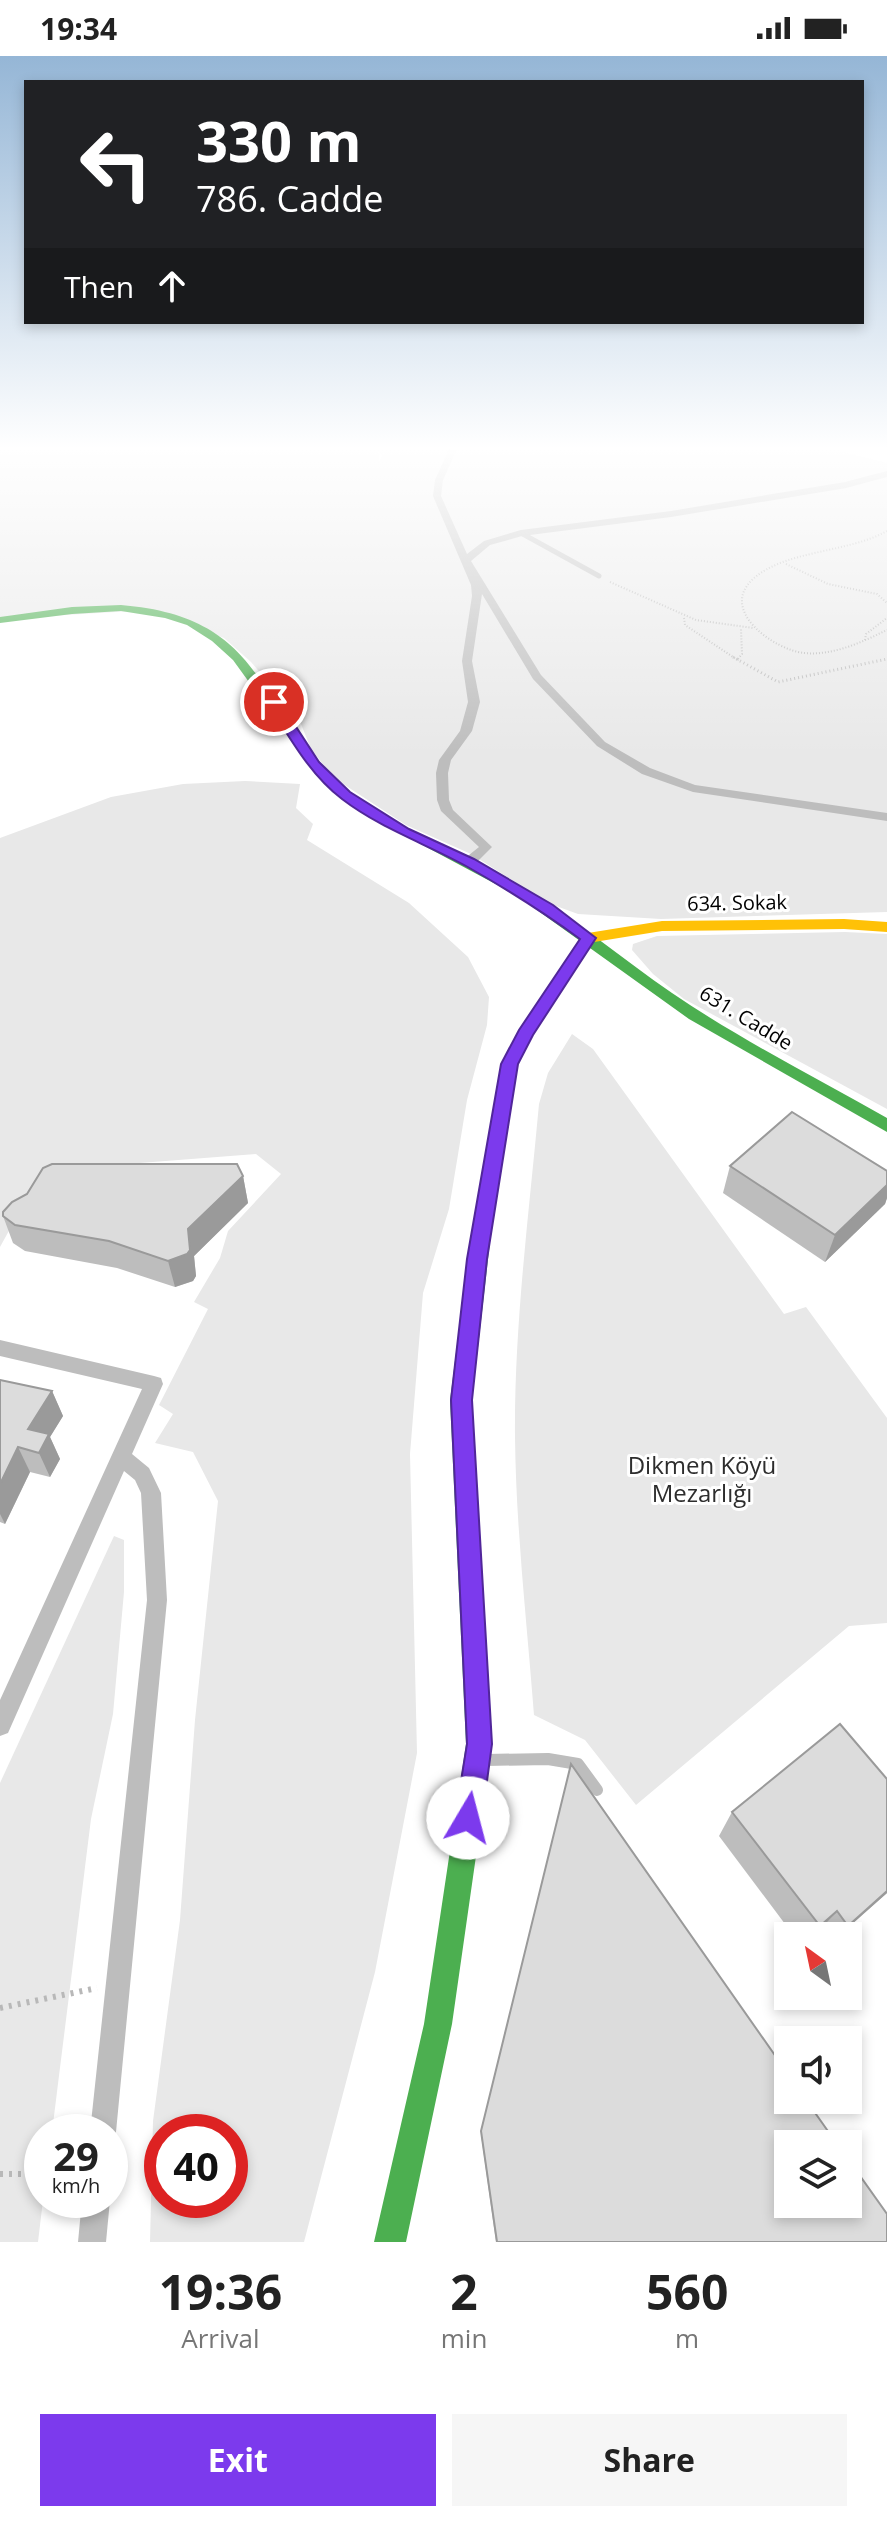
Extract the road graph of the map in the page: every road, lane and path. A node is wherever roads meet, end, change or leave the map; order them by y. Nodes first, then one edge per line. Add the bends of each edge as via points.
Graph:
1 (462, 551) edge
2 (475, 551) edge
3 (554, 551) edge
4 (836, 551) edge
5 (466, 560) junction
6 (786, 564) junction
7 (599, 576) joint
8 (887, 603) edge
9 (684, 618) junction
10 (887, 618) edge
11 (0, 620) edge
12 (753, 628) junction
13 (741, 629) junction
14 (887, 630) edge
15 (865, 640) junction
16 (887, 659) edge
17 (737, 660) junction
18 (887, 817) edge
19 (469, 862) junction
20 (887, 927) edge
21 (588, 938) junction
22 (887, 1126) edge
23 (0, 1348) edge
24 (121, 1457) junction
25 (0, 1725) edge
26 (477, 1760) junction
27 (597, 1790) dead end
28 (119, 1983) junction
29 (0, 2008) edge
30 (105, 2114) edge
31 (0, 2174) edge
32 (24, 2174) edge
33 (94, 2218) edge
34 (92, 2242) edge
35 (390, 2242) edge

1 - 5 street
2 - 5 street
3 - 7 lane
4 - 6 path
5 - 18 street via 537,677 601,744 646,771 693,788
5 - 19 street via 476,585 467,661 474,702 466,731 442,773 447,811 486,847
6 - 8 path via 828,584 877,594
6 - 12 path via 750,582 744,593
7 - 9 path
9 - 13 path
9 - 17 path via 685,625
10 - 15 path
11 - 19 main road, 631. Cadde via 127,609 189,622 237,653 332,785 404,832
12 - 13 path
12 - 15 path via 782,648 805,655
13 - 17 path via 742,654
14 - 15 path
16 - 17 path via 778,682
19 - 21 main road, 631. Cadde
20 - 21 main road, 634. Sokak via 662,926
21 - 22 main road, 631. Cadde via 672,999
21 - 26 main road via 510,1064 477,1259 461,1400
23 - 24 street via 154,1384
24 - 25 street
24 - 28 street via 142,1474 151,1493 157,1600
26 - 27 lane via 578,1764
26 - 35 main road via 438,2024
28 - 29 path
28 - 30 street
31 - 32 path
33 - 34 street

